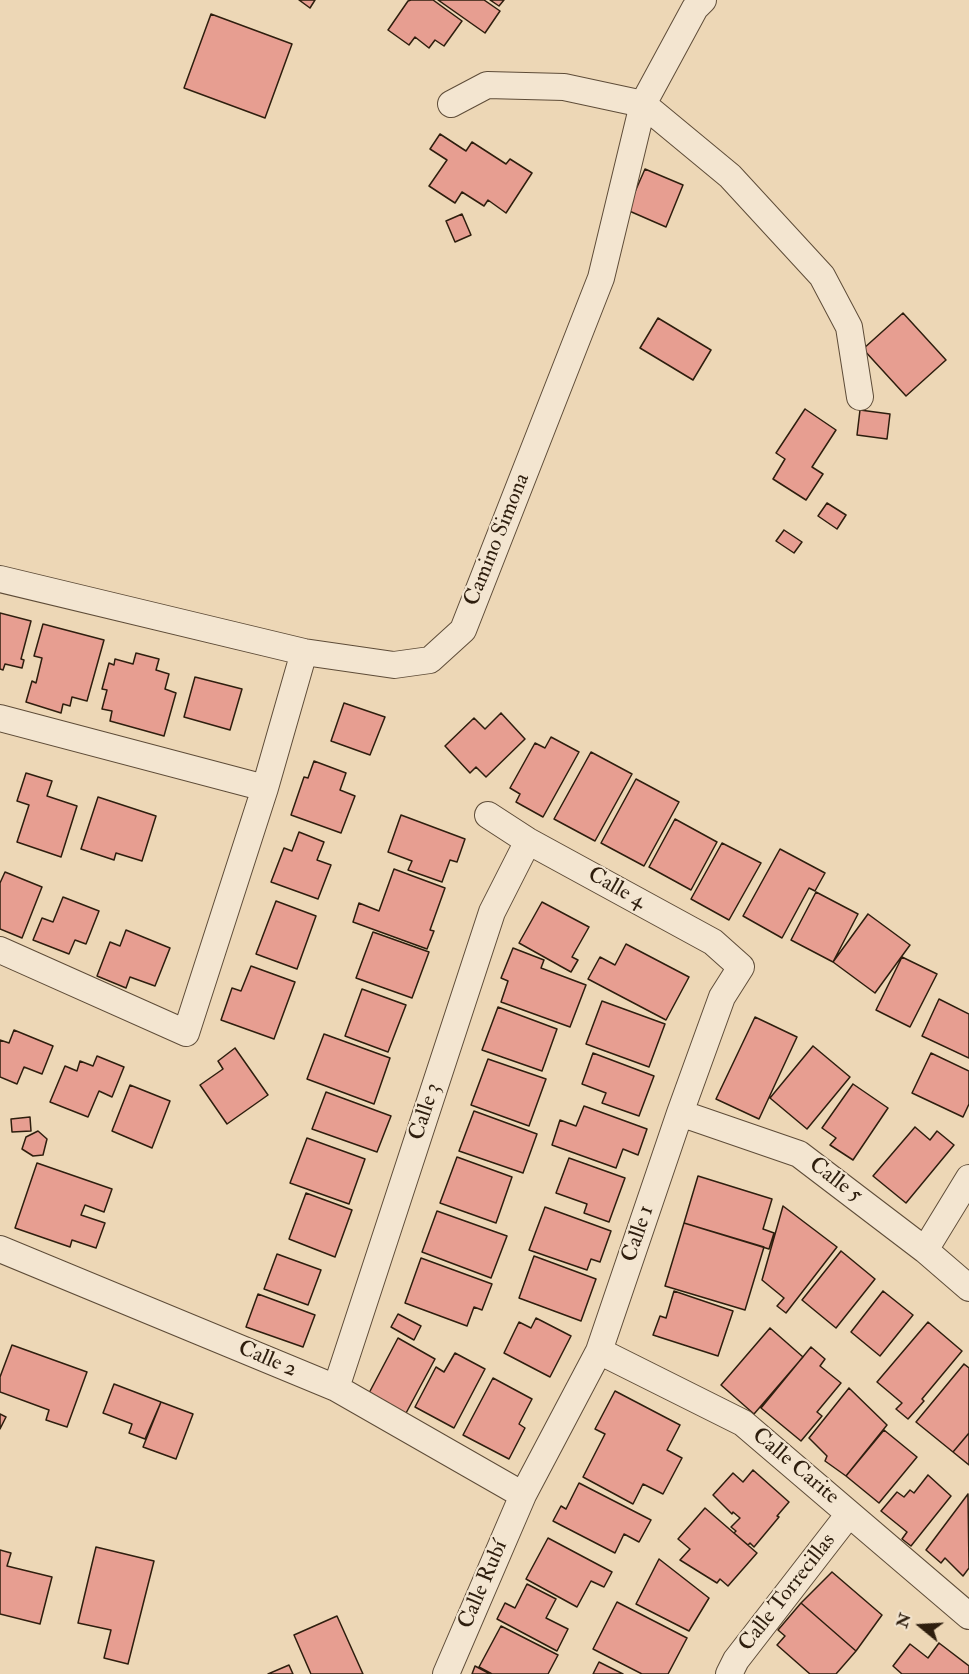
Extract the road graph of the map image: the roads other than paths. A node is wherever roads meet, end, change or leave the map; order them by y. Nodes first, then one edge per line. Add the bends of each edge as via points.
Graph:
1 (703, 0) edge
2 (452, 104) dead end
3 (643, 104) junction
4 (860, 397) dead end
5 (0, 579) edge
6 (304, 652) junction
7 (0, 718) edge
8 (265, 788) junction
9 (488, 815) dead end
10 (528, 841) junction
11 (0, 950) edge
12 (741, 967) joint
13 (680, 1113) junction
14 (969, 1178) edge
15 (0, 1249) edge
16 (925, 1250) junction
17 (969, 1288) edge
18 (599, 1351) junction
19 (336, 1388) junction
20 (523, 1495) junction
21 (849, 1514) junction
22 (969, 1616) edge
23 (446, 1674) edge
24 (729, 1674) edge

1 - 3 street, Camino Simona
2 - 3 street via 487,85 564,87
3 - 4 street via 730,176 822,276 849,327
3 - 6 street, Camino Simona via 601,278 463,630 430,660 394,665
5 - 6 street, Camino Simona
6 - 8 street
7 - 8 street
8 - 11 street via 186,1033
9 - 10 street, Calle 4
10 - 12 street, Calle 4 via 713,942
10 - 19 street, Calle 3 via 492,912
12 - 13 street, Calle 1 via 722,997
13 - 16 street, Calle 5 via 800,1154
13 - 18 street, Calle 1
14 - 16 street
15 - 19 street, Calle 2
16 - 17 street, Calle 5
18 - 20 street, Calle 1
18 - 21 street, Calle Carite via 743,1423
19 - 20 street, Calle 2
20 - 23 street, Calle Rubí
21 - 22 street, Calle Carite
21 - 24 street, Calle Torrecillas

